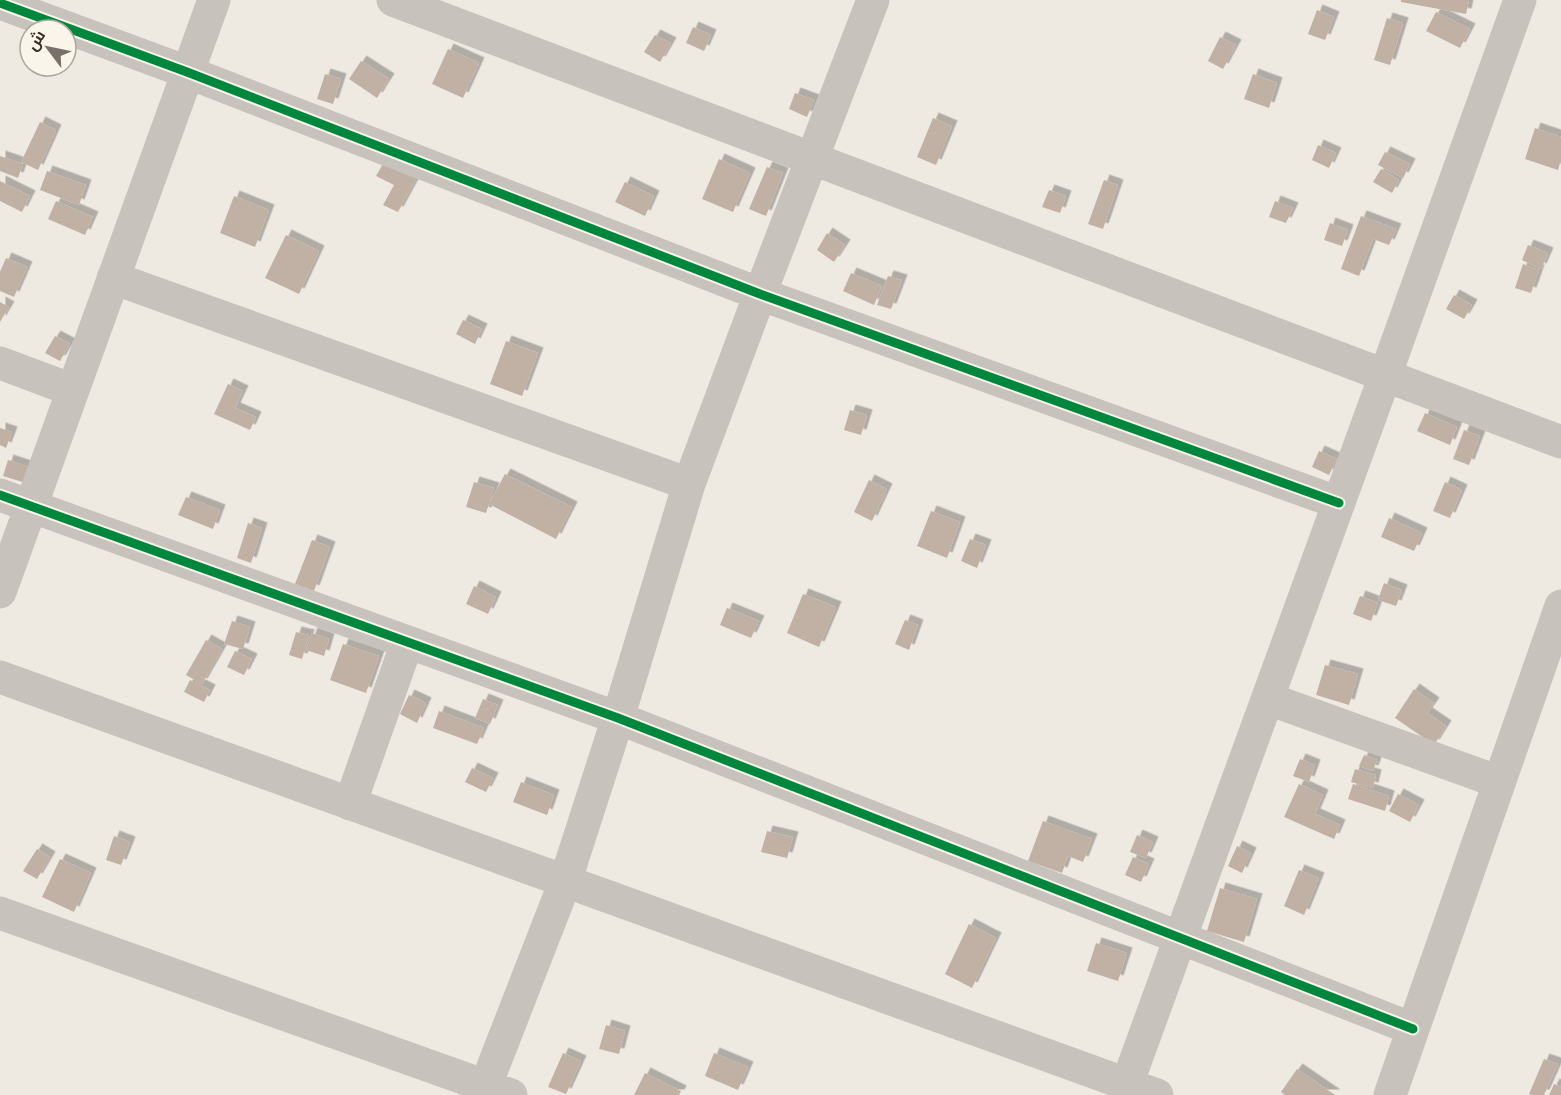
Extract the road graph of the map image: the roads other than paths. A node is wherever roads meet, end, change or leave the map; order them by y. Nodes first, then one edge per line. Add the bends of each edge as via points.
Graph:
1 (214, 0) edge
2 (393, 0) edge
3 (873, 0) edge
4 (1520, 0) edge
5 (0, 3) edge
6 (187, 72) junction
7 (813, 158) junction
8 (113, 278) junction
9 (760, 294) junction
10 (0, 363) edge
11 (1385, 376) junction
12 (72, 390) junction
13 (1561, 442) edge
14 (690, 484) junction
15 (0, 495) edge
16 (1339, 503) junction
17 (31, 506) junction
18 (0, 592) edge
19 (1561, 606) edge
20 (407, 643) junction
21 (0, 677) edge
22 (1269, 699) junction
23 (618, 718) junction
24 (1499, 782) junction
25 (350, 804) junction
26 (564, 882) junction
27 (0, 913) edge
28 (1182, 939) junction
29 (1413, 1029) junction
30 (1136, 1091) edge
31 (493, 1092) edge
32 (1390, 1095) edge

1 - 6 street
2 - 7 street
3 - 7 street
4 - 11 street
5 - 6 street
6 - 8 street
6 - 9 street
7 - 9 street
7 - 11 street
8 - 12 street
8 - 14 street
9 - 14 street
9 - 16 street
10 - 12 street
11 - 13 street
11 - 16 street
12 - 17 street
14 - 23 street
15 - 17 street
16 - 22 street
17 - 18 street
17 - 20 street
19 - 24 street
20 - 23 street
20 - 25 street
21 - 25 street
22 - 24 street
22 - 28 street
23 - 26 street
23 - 28 street
24 - 29 street
25 - 26 street
26 - 30 street
26 - 31 street
27 - 31 street
28 - 29 street
28 - 30 street
29 - 32 street

